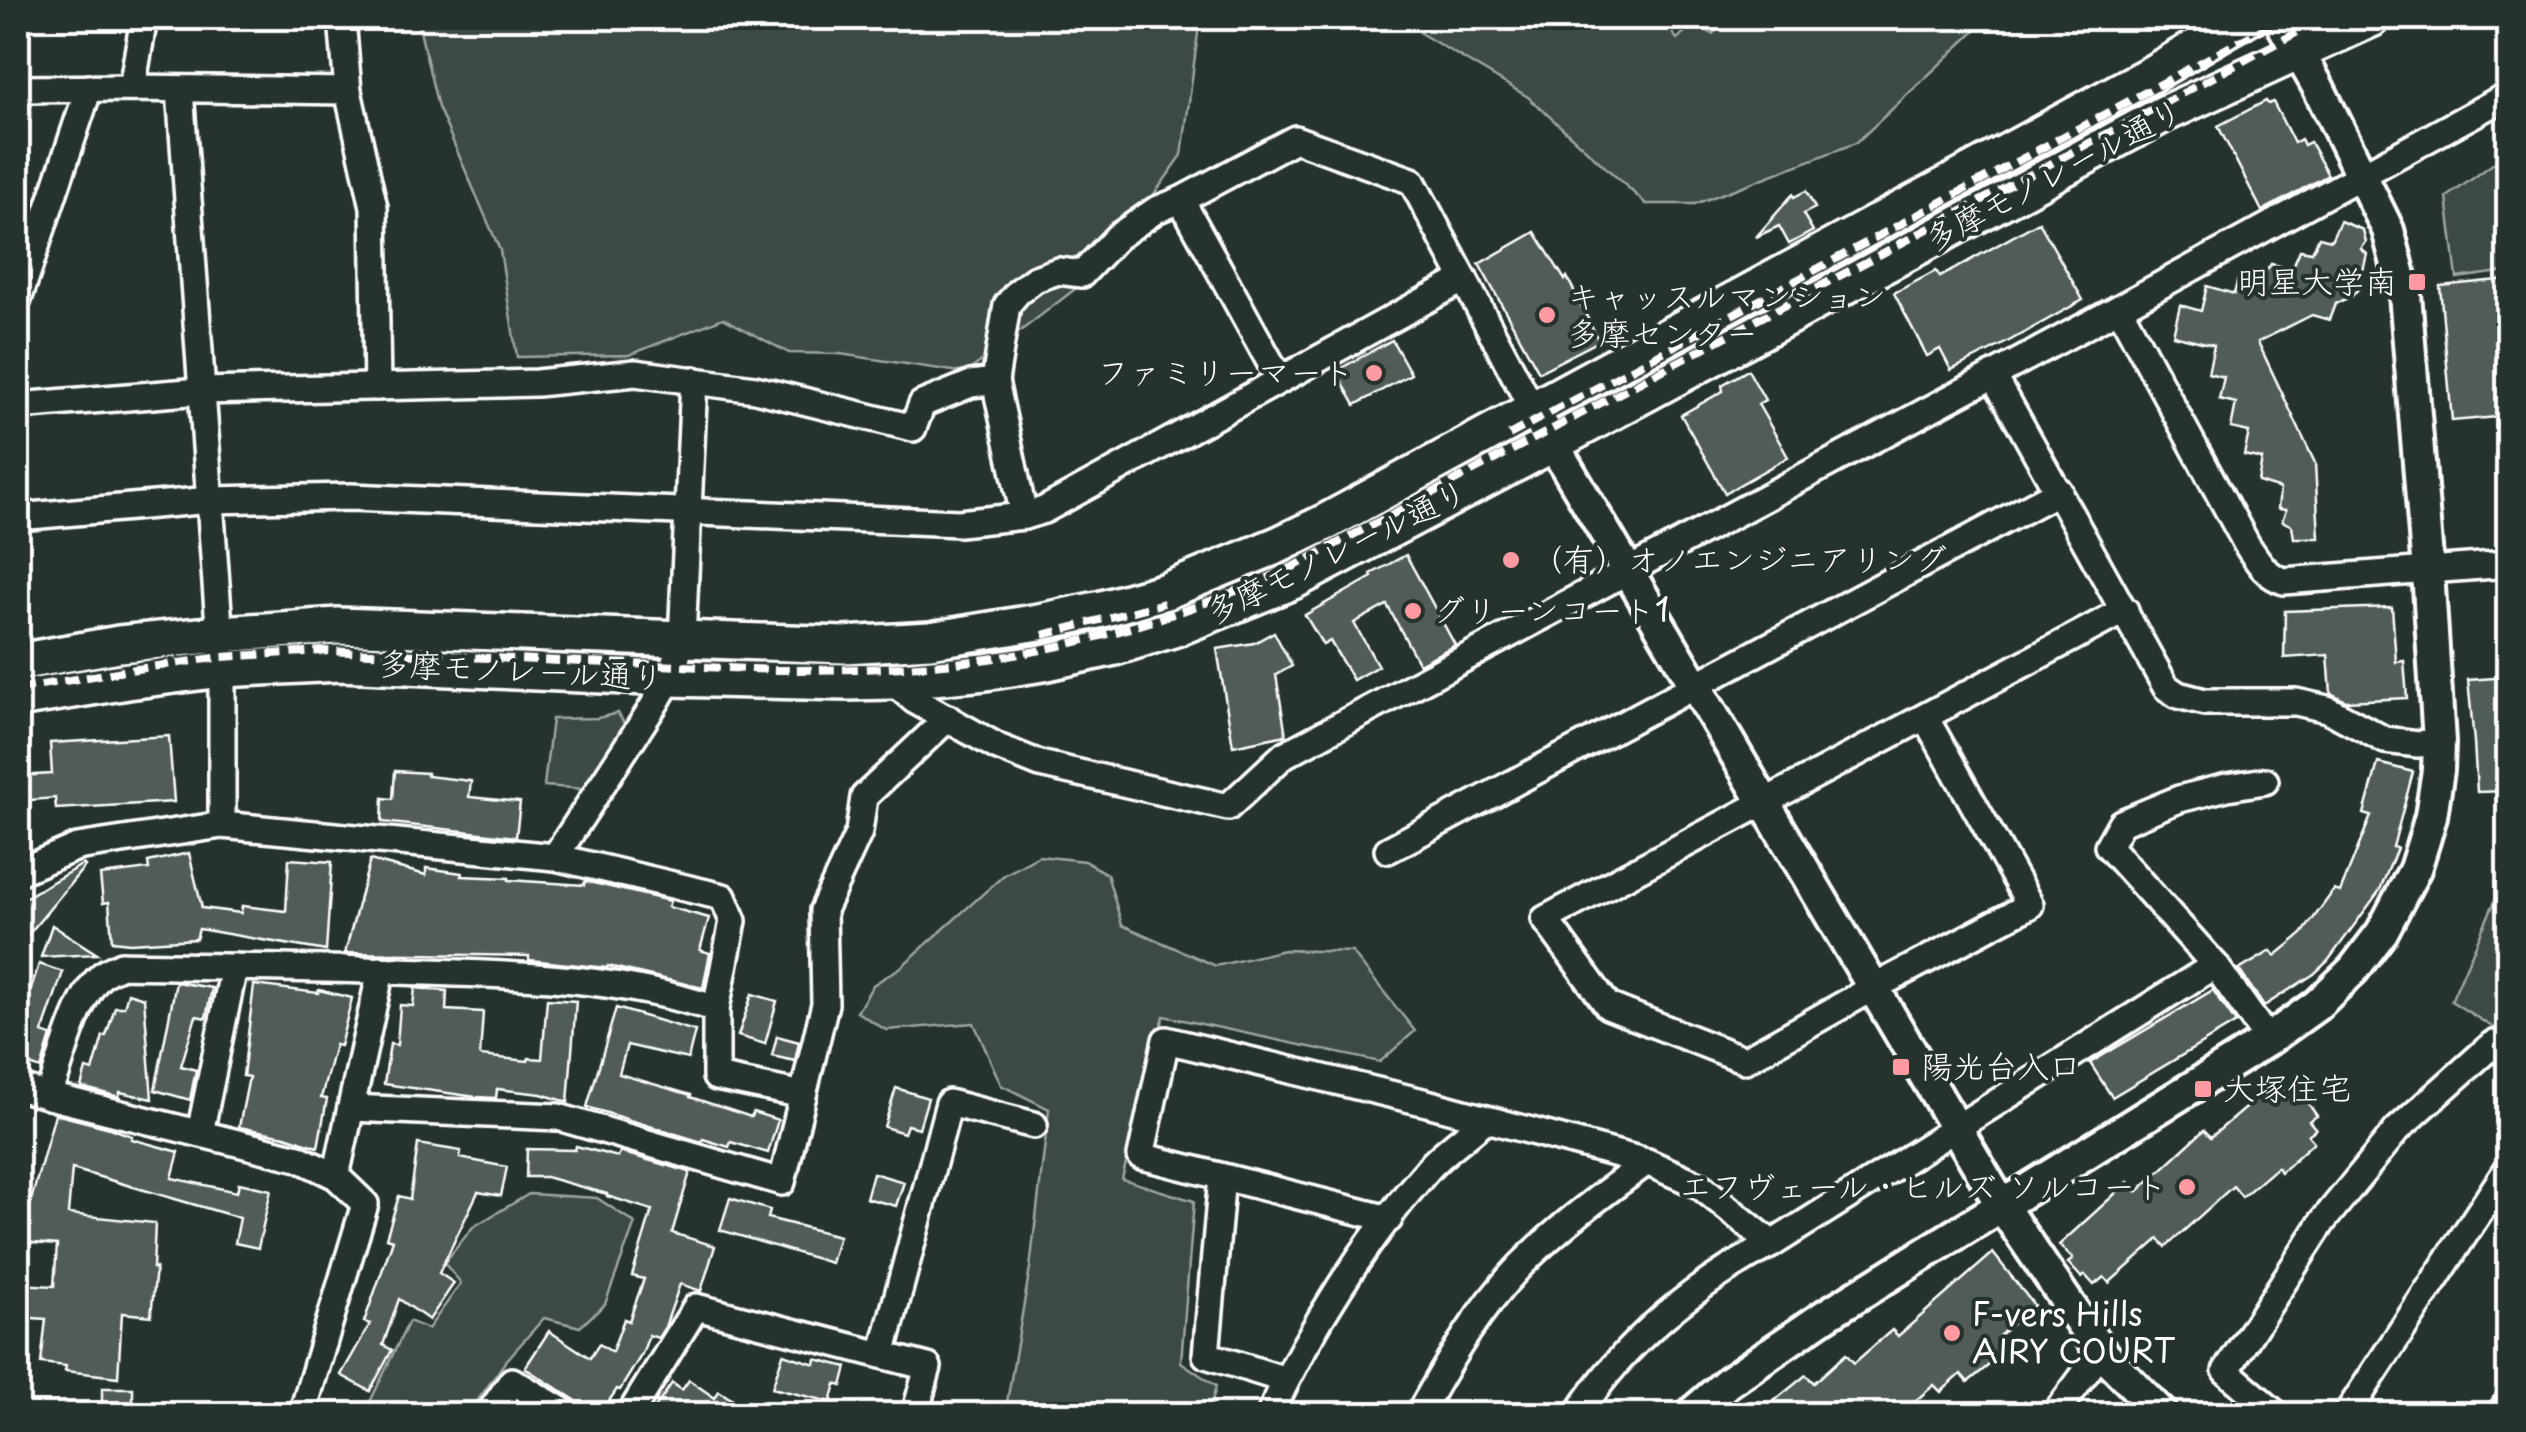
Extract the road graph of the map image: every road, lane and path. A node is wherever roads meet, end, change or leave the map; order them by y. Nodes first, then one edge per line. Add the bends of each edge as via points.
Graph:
1 (144, 18) edge
2 (342, 18) edge
3 (2246, 18) edge
4 (2279, 18) edge
5 (2373, 18) edge
6 (2298, 52) junction
7 (89, 88) junction
8 (132, 88) junction
9 (18, 89) edge
10 (180, 90) junction
11 (348, 91) junction
12 (2508, 95) edge
13 (2362, 174) junction
14 (1181, 200) junction
15 (1464, 279) junction
16 (18, 300) edge
17 (2119, 308) junction
18 (1994, 375) junction
19 (694, 380) junction
20 (1280, 380) junction
21 (995, 381) junction
22 (377, 386) junction
23 (201, 391) junction
24 (18, 406) edge
25 (1533, 410) junction
26 (1552, 444) junction
27 (2059, 491) junction
28 (211, 500) junction
29 (688, 511) junction
30 (1024, 516) junction
31 (18, 517) edge
32 (2508, 564) edge
33 (2428, 571) junction
34 (1627, 572) junction
35 (2125, 610) junction
36 (682, 640) junction
37 (221, 652) junction
38 (18, 662) edge
39 (670, 678) junction
40 (892, 681) junction
41 (1694, 686) junction
42 (18, 699) edge
43 (1926, 717) junction
44 (948, 718) junction
45 (2439, 742) junction
46 (2265, 781) dead end
47 (1763, 803) junction
48 (222, 825) junction
49 (1388, 850) dead end
50 (555, 857) junction
51 (18, 872) edge
52 (2215, 965) junction
53 (234, 967) junction
54 (382, 970) junction
55 (1872, 988) junction
56 (716, 1009) junction
57 (2268, 1040) junction
58 (2508, 1056) edge
59 (18, 1088) edge
60 (49, 1096) junction
61 (803, 1096) junction
62 (351, 1108) junction
63 (1486, 1120) junction
64 (1034, 1124) dead end
65 (1955, 1128) junction
66 (200, 1133) junction
67 (1647, 1162) junction
68 (2508, 1168) edge
69 (336, 1176) junction
70 (1222, 1176) junction
71 (2002, 1206) junction
72 (1388, 1219) junction
73 (1772, 1244) junction
74 (2101, 1352) junction
75 (882, 1355) junction
76 (1286, 1380) junction
77 (2508, 1402) edge
78 (302, 1414) edge
79 (489, 1414) edge
80 (566, 1414) edge
81 (632, 1414) edge
82 (915, 1414) edge
83 (1270, 1414) edge
84 (1419, 1414) edge
85 (1578, 1414) edge
86 (1690, 1414) edge
87 (2055, 1414) edge
88 (2162, 1414) edge
89 (2276, 1414) edge
90 (2347, 1414) edge
91 (2500, 1414) edge

1 - 8 street
2 - 11 street
3 - 25 main road, 多摩モノレール通り
4 - 6 street
5 - 6 main road, 多摩モノレール通り
6 - 13 street
6 - 26 main road, 多摩モノレール通り via 2164,114
7 - 8 street
7 - 9 street
7 - 16 street
8 - 10 street
10 - 11 street
10 - 23 street
11 - 22 street via 374,207
12 - 13 street
13 - 17 street
13 - 33 street via 2388,230 2405,294
14 - 15 street via 1294,140 1412,181
14 - 20 street
14 - 21 street via 1117,237 1082,274 1058,272 1018,292 1007,305
15 - 20 street
15 - 25 street
17 - 18 street
17 - 33 street via 2271,577
18 - 27 street
18 - 34 street
19 - 21 street via 913,428 922,404
19 - 22 street via 635,373 537,383
19 - 29 street
20 - 30 street
21 - 30 street
22 - 23 street
23 - 24 street
23 - 28 street
25 - 26 street
25 - 36 main road, 多摩モノレール通り via 1278,545 1102,609 930,640
26 - 34 street
26 - 40 main road, 多摩モノレール通り via 1294,580 1179,627 1043,663
27 - 35 street
27 - 41 street
28 - 29 street via 351,498
28 - 31 street
28 - 37 street
29 - 30 street via 959,523
29 - 36 street
32 - 33 street
33 - 45 street
34 - 41 street
34 - 44 street via 1284,754 1228,807 1040,764
35 - 43 street
35 - 45 street via 2166,687 2178,696 2296,702 2327,709 2385,740
36 - 37 main road, 多摩モノレール通り via 338,626
36 - 39 street
37 - 38 main road, 多摩モノレール通り via 119,644
37 - 39 main road, 多摩モノレール通り
37 - 42 main road, 多摩モノレール通り via 128,680
37 - 48 street
39 - 40 main road, 多摩モノレール通り
39 - 50 street
40 - 44 street
41 - 47 street
41 - 49 street
43 - 47 street
43 - 55 street via 2030,905
44 - 61 street via 864,798 859,832 823,910 825,1004
45 - 57 street via 2425,838 2382,932 2317,1005
46 - 52 street via 2178,799 2121,823 2108,846
47 - 55 street
47 - 55 street via 1545,920 1608,1006 1746,1060
48 - 50 street
48 - 51 street via 77,846
50 - 56 street via 723,897 733,920
52 - 57 street
52 - 65 street
53 - 54 street
53 - 60 street via 121,966 102,974 78,1016
53 - 66 street
54 - 56 street via 552,976
54 - 62 street
55 - 65 street
56 - 61 street via 716,1077
57 - 71 street
58 - 89 street via 2493,1044 2397,1130 2323,1221 2226,1371
59 - 60 street
60 - 66 street
61 - 62 street via 782,1182 558,1117
62 - 69 street
63 - 67 street
63 - 70 street via 1166,1040 1141,1156
63 - 72 street via 1430,1166
64 - 75 street via 950,1104
65 - 71 street
65 - 73 street
66 - 69 street via 298,1158
67 - 73 street via 1699,1185
67 - 84 street via 1520,1267 1470,1328
68 - 90 street
69 - 78 street via 365,1204
70 - 72 street
70 - 76 street via 1206,1355
71 - 74 street
71 - 86 street via 1826,1315
72 - 76 street
73 - 85 street via 1659,1320
74 - 87 street
74 - 88 street
75 - 81 street via 696,1306
75 - 82 street via 928,1368
76 - 83 street
77 - 91 street
79 - 80 street via 512,1381

